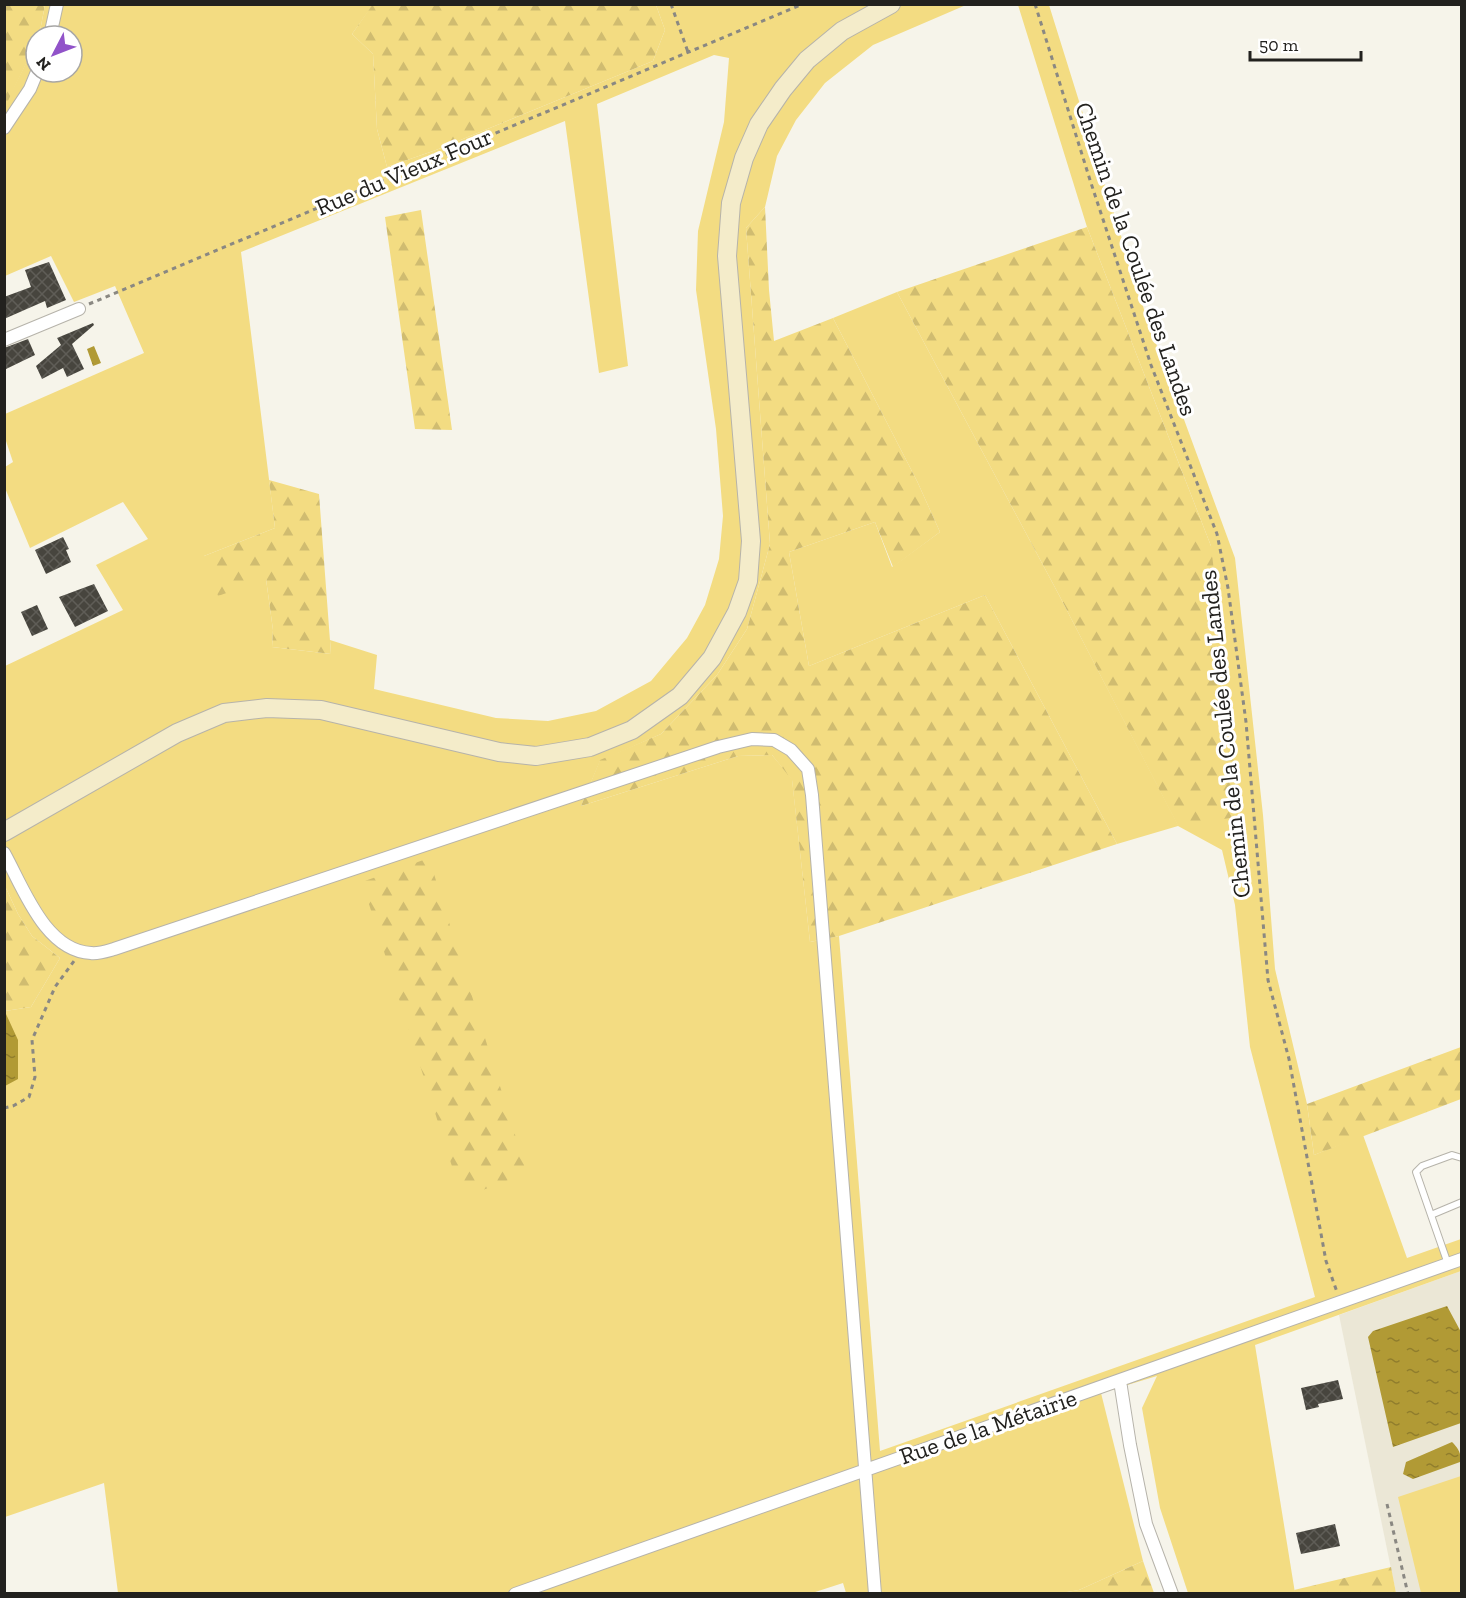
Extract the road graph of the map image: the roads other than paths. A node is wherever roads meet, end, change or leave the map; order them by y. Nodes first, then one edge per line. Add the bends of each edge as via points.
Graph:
1 (57, 4) edge
2 (891, 4) edge
3 (53, 24) edge
4 (32, 84) edge
5 (4, 128) edge
6 (79, 309) road end
7 (4, 340) edge
8 (4, 832) edge
9 (4, 853) edge
10 (1461, 1158) edge
11 (1461, 1202) edge
12 (1431, 1215) junction
13 (1461, 1259) edge
14 (1448, 1264) junction
15 (1120, 1381) junction
16 (865, 1470) junction
17 (515, 1593) edge
18 (875, 1593) edge
19 (1172, 1593) edge

1 - 3 street
2 - 8 street via 842,31 807,60 759,124 744,158 731,203 727,256 752,541 748,580 712,658 680,696 632,730 590,747 536,756 499,753 321,710 267,708 224,713 177,733
4 - 5 street
6 - 7 street
9 - 16 street via 40,920 55,938 91,954 718,747 752,739 774,740 791,750 808,769 812,795
10 - 12 lane via 1452,1155 1416,1172
11 - 12 lane
12 - 14 lane
13 - 14 street, Rue de la Métairie
14 - 15 street, Rue de la Métairie
15 - 16 street, Rue de la Métairie
15 - 19 street via 1146,1524
16 - 17 street, Rue de la Métairie
16 - 18 street

